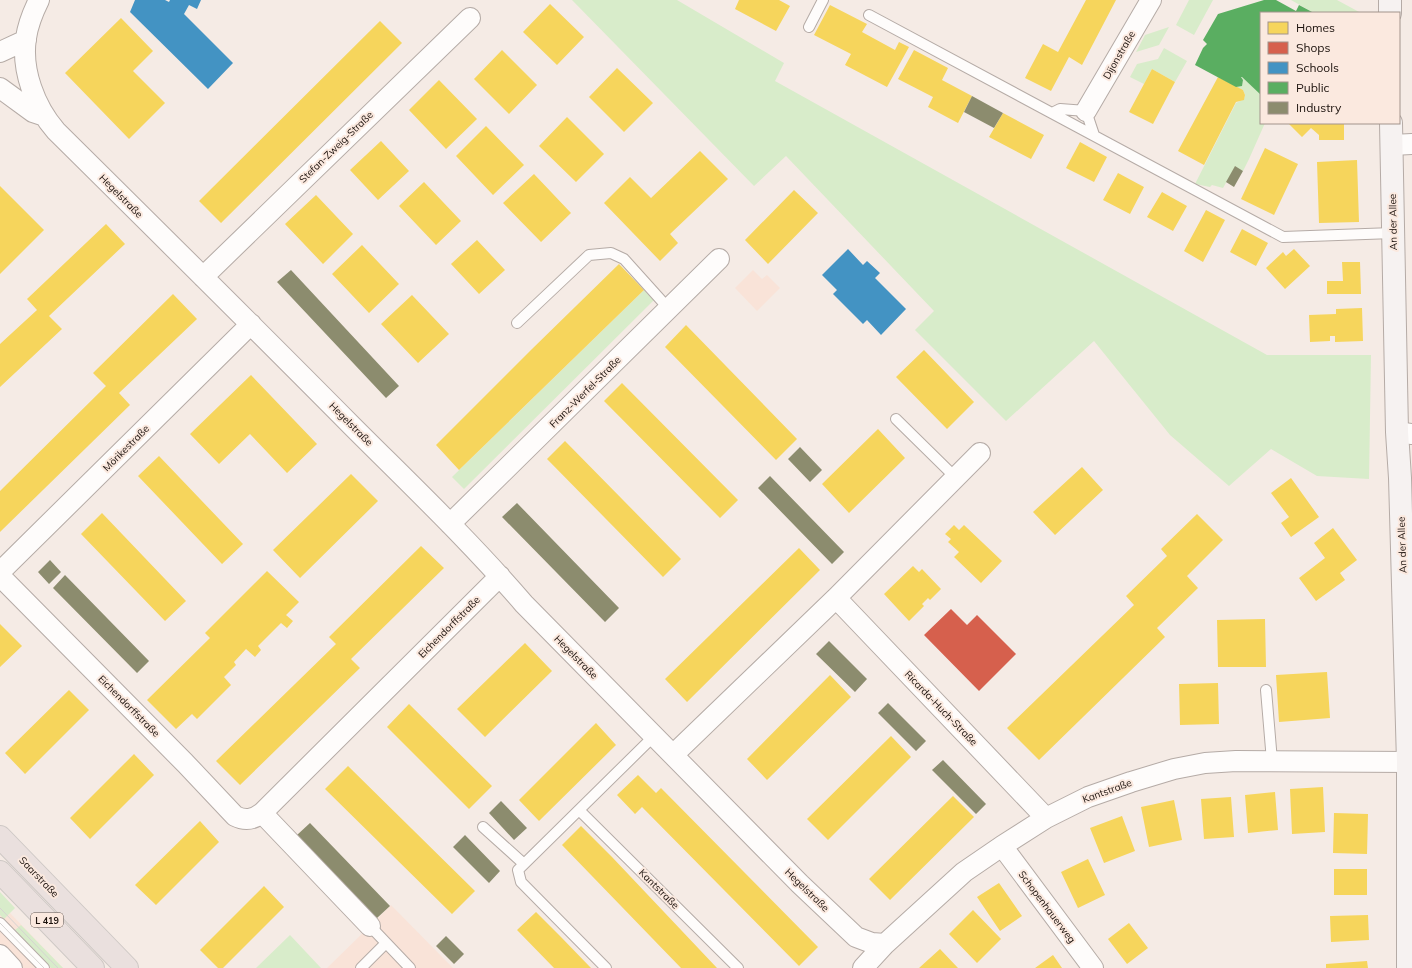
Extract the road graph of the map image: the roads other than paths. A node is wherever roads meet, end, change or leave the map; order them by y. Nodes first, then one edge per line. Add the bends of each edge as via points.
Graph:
1 (39, 0) edge
2 (823, 0) edge
3 (1151, 0) edge
4 (1390, 0) edge
5 (1390, 12) edge
6 (869, 15) dead end
7 (470, 18) dead end
8 (809, 27) dead end
9 (26, 40) junction
10 (0, 52) edge
11 (0, 88) edge
12 (1086, 111) junction
13 (1052, 113) junction
14 (45, 116) junction
15 (1392, 124) edge
16 (1094, 135) junction
17 (1402, 145) edge
18 (1393, 233) junction
19 (720, 259) dead end
20 (203, 276) junction
21 (669, 308) junction
22 (517, 323) dead end
23 (251, 324) junction
24 (896, 419) dead end
25 (1405, 433) edge
26 (980, 453) dead end
27 (956, 478) junction
28 (450, 524) junction
29 (0, 572) edge
30 (0, 576) edge
31 (500, 576) junction
32 (836, 598) junction
33 (1266, 690) dead end
34 (654, 736) junction
35 (673, 755) junction
36 (1272, 761) junction
37 (1410, 762) edge
38 (579, 810) junction
39 (262, 813) junction
40 (1046, 818) junction
41 (483, 826) dead end
42 (0, 838) edge
43 (1002, 846) junction
44 (524, 864) junction
45 (0, 872) edge
46 (0, 923) edge
47 (370, 926) joint
48 (386, 943) junction
49 (885, 944) junction
50 (0, 955) edge
51 (12, 968) edge
52 (44, 968) edge
53 (93, 968) edge
54 (127, 968) edge
55 (361, 968) edge
56 (410, 968) edge
57 (606, 968) edge
58 (738, 968) edge
59 (863, 968) edge
60 (1093, 968) edge
61 (1408, 968) edge

1 - 9 street, Hegelstraße via 31,18
2 - 8 lane
3 - 12 street, Dijonstraße
4 - 5 main road
6 - 13 lane
7 - 20 street, Stefan-Zweig-Straße
9 - 10 street
9 - 14 street, Hegelstraße via 27,72
11 - 14 street, Hegelstraße via 33,112
12 - 13 lane via 1060,110
12 - 16 lane
13 - 16 lane
14 - 20 street, Hegelstraße via 56,131
15 - 17 main road, An der Allee
16 - 18 lane via 1283,237
17 - 18 main road, An der Allee
18 - 25 main road, An der Allee
19 - 21 street, Franz-Werfel-Straße
20 - 23 street, Hegelstraße
21 - 22 lane via 624,260 611,253 589,255
21 - 28 street, Franz-Werfel-Straße
23 - 28 street, Hegelstraße
23 - 29 street, Mörikestraße
24 - 27 lane
25 - 37 main road, An der Allee via 1400,478
26 - 27 street
27 - 32 street
28 - 31 street, Hegelstraße
30 - 39 street, Eichendorffstraße via 186,763 235,816 248,820
31 - 34 street, Hegelstraße via 524,604
31 - 39 street, Eichendorffstraße
32 - 35 street
32 - 40 street, Ricarda-Huch-Straße
33 - 36 lane
34 - 35 street, Hegelstraße
34 - 38 lane
35 - 49 street, Hegelstraße via 856,937 872,943
36 - 37 street, Kantstraße
36 - 40 street, Kantstraße via 1205,763 1174,769 1088,797
37 - 61 main road, An der Allee
38 - 44 lane
38 - 58 lane, Kantstraße
39 - 47 street
40 - 43 street, Kantstraße
41 - 44 lane
42 - 54 highway, Saarstraße / L 419
43 - 49 street, Kantstraße via 964,872
43 - 60 street, Schopenhauerweg
44 - 57 lane via 518,870 521,882
45 - 53 highway, L 419
46 - 52 lane
47 - 48 lane
48 - 55 lane
48 - 56 lane
49 - 59 street, Kantstraße
50 - 51 street

